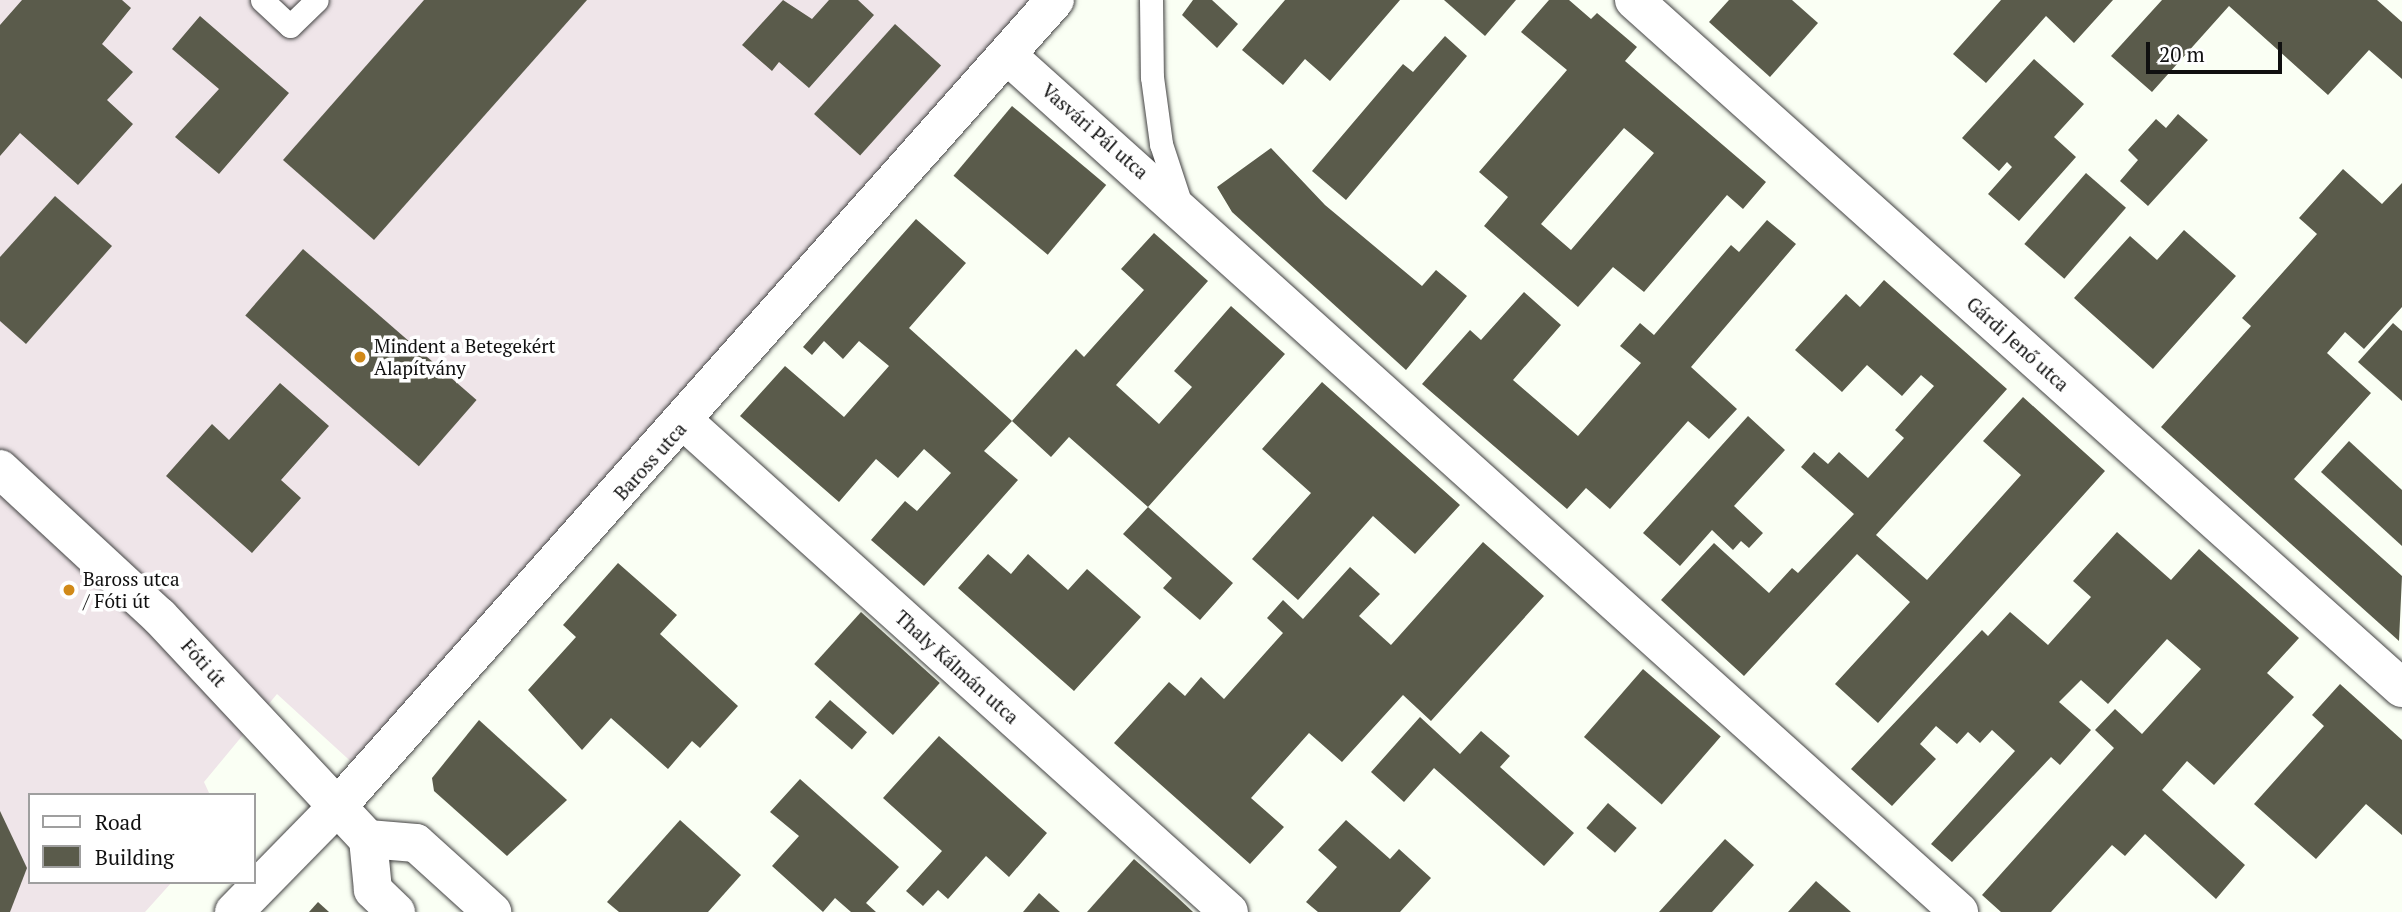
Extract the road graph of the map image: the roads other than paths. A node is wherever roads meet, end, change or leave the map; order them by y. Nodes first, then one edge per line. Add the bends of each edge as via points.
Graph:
1 (262, 0) edge
2 (317, 0) edge
3 (1055, 0) edge
4 (1151, 0) edge
5 (1634, 0) edge
6 (1007, 55) junction
7 (1182, 208) junction
8 (685, 422) junction
9 (0, 469) edge
10 (2401, 686) edge
11 (337, 807) junction
12 (368, 839) junction
13 (234, 912) edge
14 (396, 912) edge
15 (492, 912) edge
16 (1229, 912) edge
17 (1959, 912) edge

1 - 2 lane via 290,26
3 - 6 street, Baross utca
4 - 7 lane via 1155,104
5 - 10 street, Gárdi Jenő utca
6 - 7 street, Vasvári Pál utca
6 - 8 street, Baross utca
7 - 17 street, Vasvári Pál utca
8 - 11 street, Baross utca
8 - 16 street, Thaly Kálmán utca
9 - 11 street, Fóti út via 159,616
11 - 12 street, Fóti út
11 - 13 street, Baross utca
12 - 14 street via 373,890
12 - 15 street via 416,843

